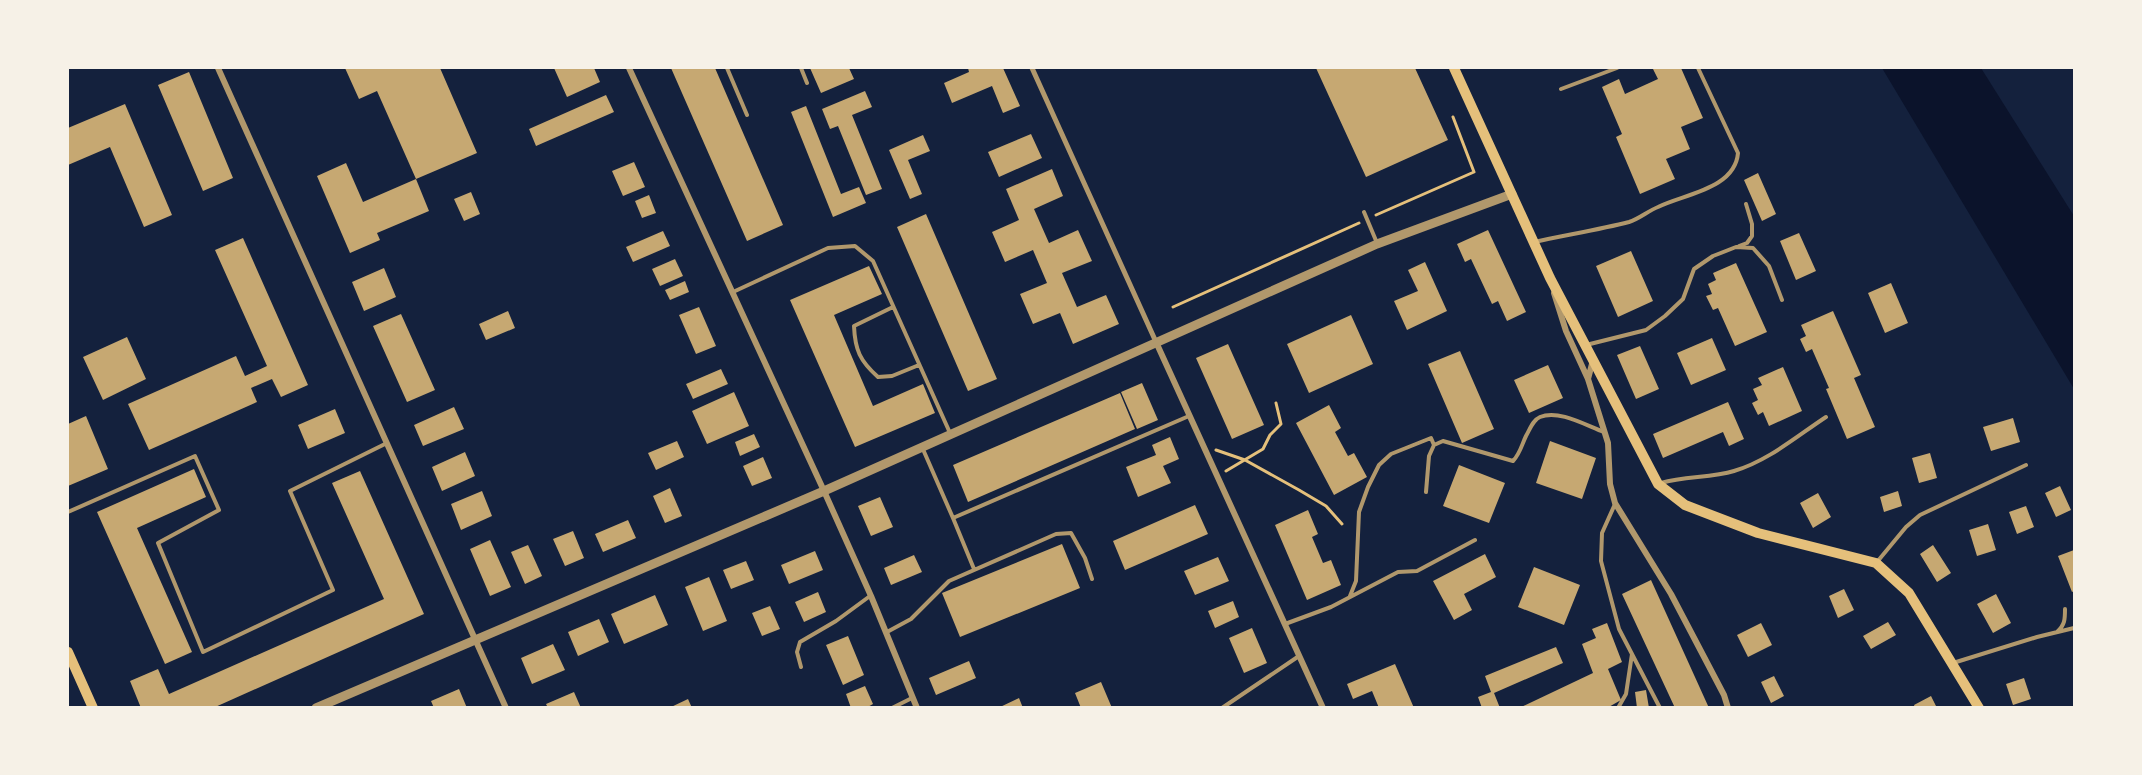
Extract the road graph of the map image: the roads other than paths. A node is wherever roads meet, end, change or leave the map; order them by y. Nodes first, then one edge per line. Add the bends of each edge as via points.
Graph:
1 (218, 68) edge
2 (629, 68) edge
3 (727, 68) edge
4 (801, 68) edge
5 (1032, 68) edge
6 (1454, 68) edge
7 (1617, 68) edge
8 (1698, 68) edge
9 (807, 83) dead end
10 (1561, 89) dead end
11 (747, 115) dead end
12 (1512, 194) junction
13 (1746, 204) dead end
14 (1364, 212) dead end
15 (1533, 242) junction
16 (1377, 244) junction
17 (1736, 247) junction
18 (1550, 278) junction
19 (733, 292) junction
20 (1782, 300) dead end
21 (893, 307) junction
22 (1156, 342) junction
23 (1585, 345) junction
24 (1593, 359) junction
25 (919, 365) junction
26 (1588, 379) junction
27 (1189, 416) junction
28 (1826, 417) dead end
29 (1605, 432) junction
30 (951, 434) junction
31 (387, 443) junction
32 (1434, 445) junction
33 (922, 446) junction
34 (2026, 465) dead end
35 (1658, 484) junction
36 (824, 491) junction
37 (1426, 492) dead end
38 (1615, 503) junction
39 (68, 512) edge
40 (953, 518) junction
41 (1475, 540) dead end
42 (1876, 563) junction
43 (974, 568) junction
44 (1092, 579) dead end
45 (871, 596) junction
46 (1350, 597) junction
47 (2065, 609) dead end
48 (1285, 625) junction
49 (2074, 628) edge
50 (886, 632) junction
51 (2057, 633) junction
52 (476, 639) junction
53 (68, 652) edge
54 (1632, 653) junction
55 (1299, 656) junction
56 (1952, 663) junction
57 (801, 667) dead end
58 (912, 698) junction
59 (93, 708) edge
60 (316, 708) edge
61 (506, 708) edge
62 (892, 708) edge
63 (917, 708) edge
64 (1222, 708) edge
65 (1323, 708) edge
66 (1618, 708) edge
67 (1660, 708) edge
68 (1728, 708) edge
69 (1979, 708) edge

1 - 31 street
2 - 19 street
3 - 11 lane
4 - 9 lane
5 - 22 street
6 - 12 main road
7 - 10 lane
8 - 15 lane via 1738,153 1737,163 1728,174 1692,195 1659,206 1632,221
12 - 15 main road
12 - 16 street
13 - 17 lane via 1752,236
14 - 16 lane
15 - 18 main road
16 - 22 street
17 - 20 lane via 1754,248 1769,266
17 - 23 lane via 1694,269 1683,298 1646,330
18 - 23 main road
18 - 26 street via 1566,331
19 - 21 lane via 828,248 855,246 873,261
19 - 36 street
21 - 25 lane
21 - 25 lane via 854,326 855,344 864,365 878,377
22 - 27 street
22 - 30 street
23 - 24 main road
24 - 26 street
24 - 35 main road
25 - 30 lane
26 - 29 street
27 - 40 lane
27 - 48 street
28 - 35 lane via 1755,463 1732,472
29 - 32 lane via 1562,416 1541,417 1534,422 1514,461 1443,441
29 - 38 street
30 - 33 street
31 - 39 lane via 290,491 333,590 203,652 158,543 219,510 195,456
31 - 52 street
32 - 37 lane via 1429,456
32 - 46 lane via 1431,438 1391,454 1379,465 1359,512 1356,581
33 - 36 street
33 - 40 lane
34 - 42 lane via 1920,514
35 - 42 main road via 1685,505 1758,533
36 - 45 street
36 - 52 street
38 - 54 lane via 1602,532 1601,561 1619,629
38 - 68 street via 1671,594
40 - 43 lane
41 - 46 lane via 1417,571 1398,572
42 - 56 main road via 1909,593
43 - 44 lane via 1056,534 1071,533
43 - 50 lane via 949,580 911,619
45 - 50 street
45 - 57 lane via 800,642 797,652
46 - 48 lane
47 - 51 lane via 2065,620
48 - 55 street
49 - 51 lane
50 - 58 street
51 - 56 lane
52 - 60 street
52 - 61 street
53 - 59 main road
54 - 66 lane via 1626,693
54 - 67 lane
55 - 64 lane
55 - 65 street
56 - 69 main road
58 - 62 lane
58 - 63 street

